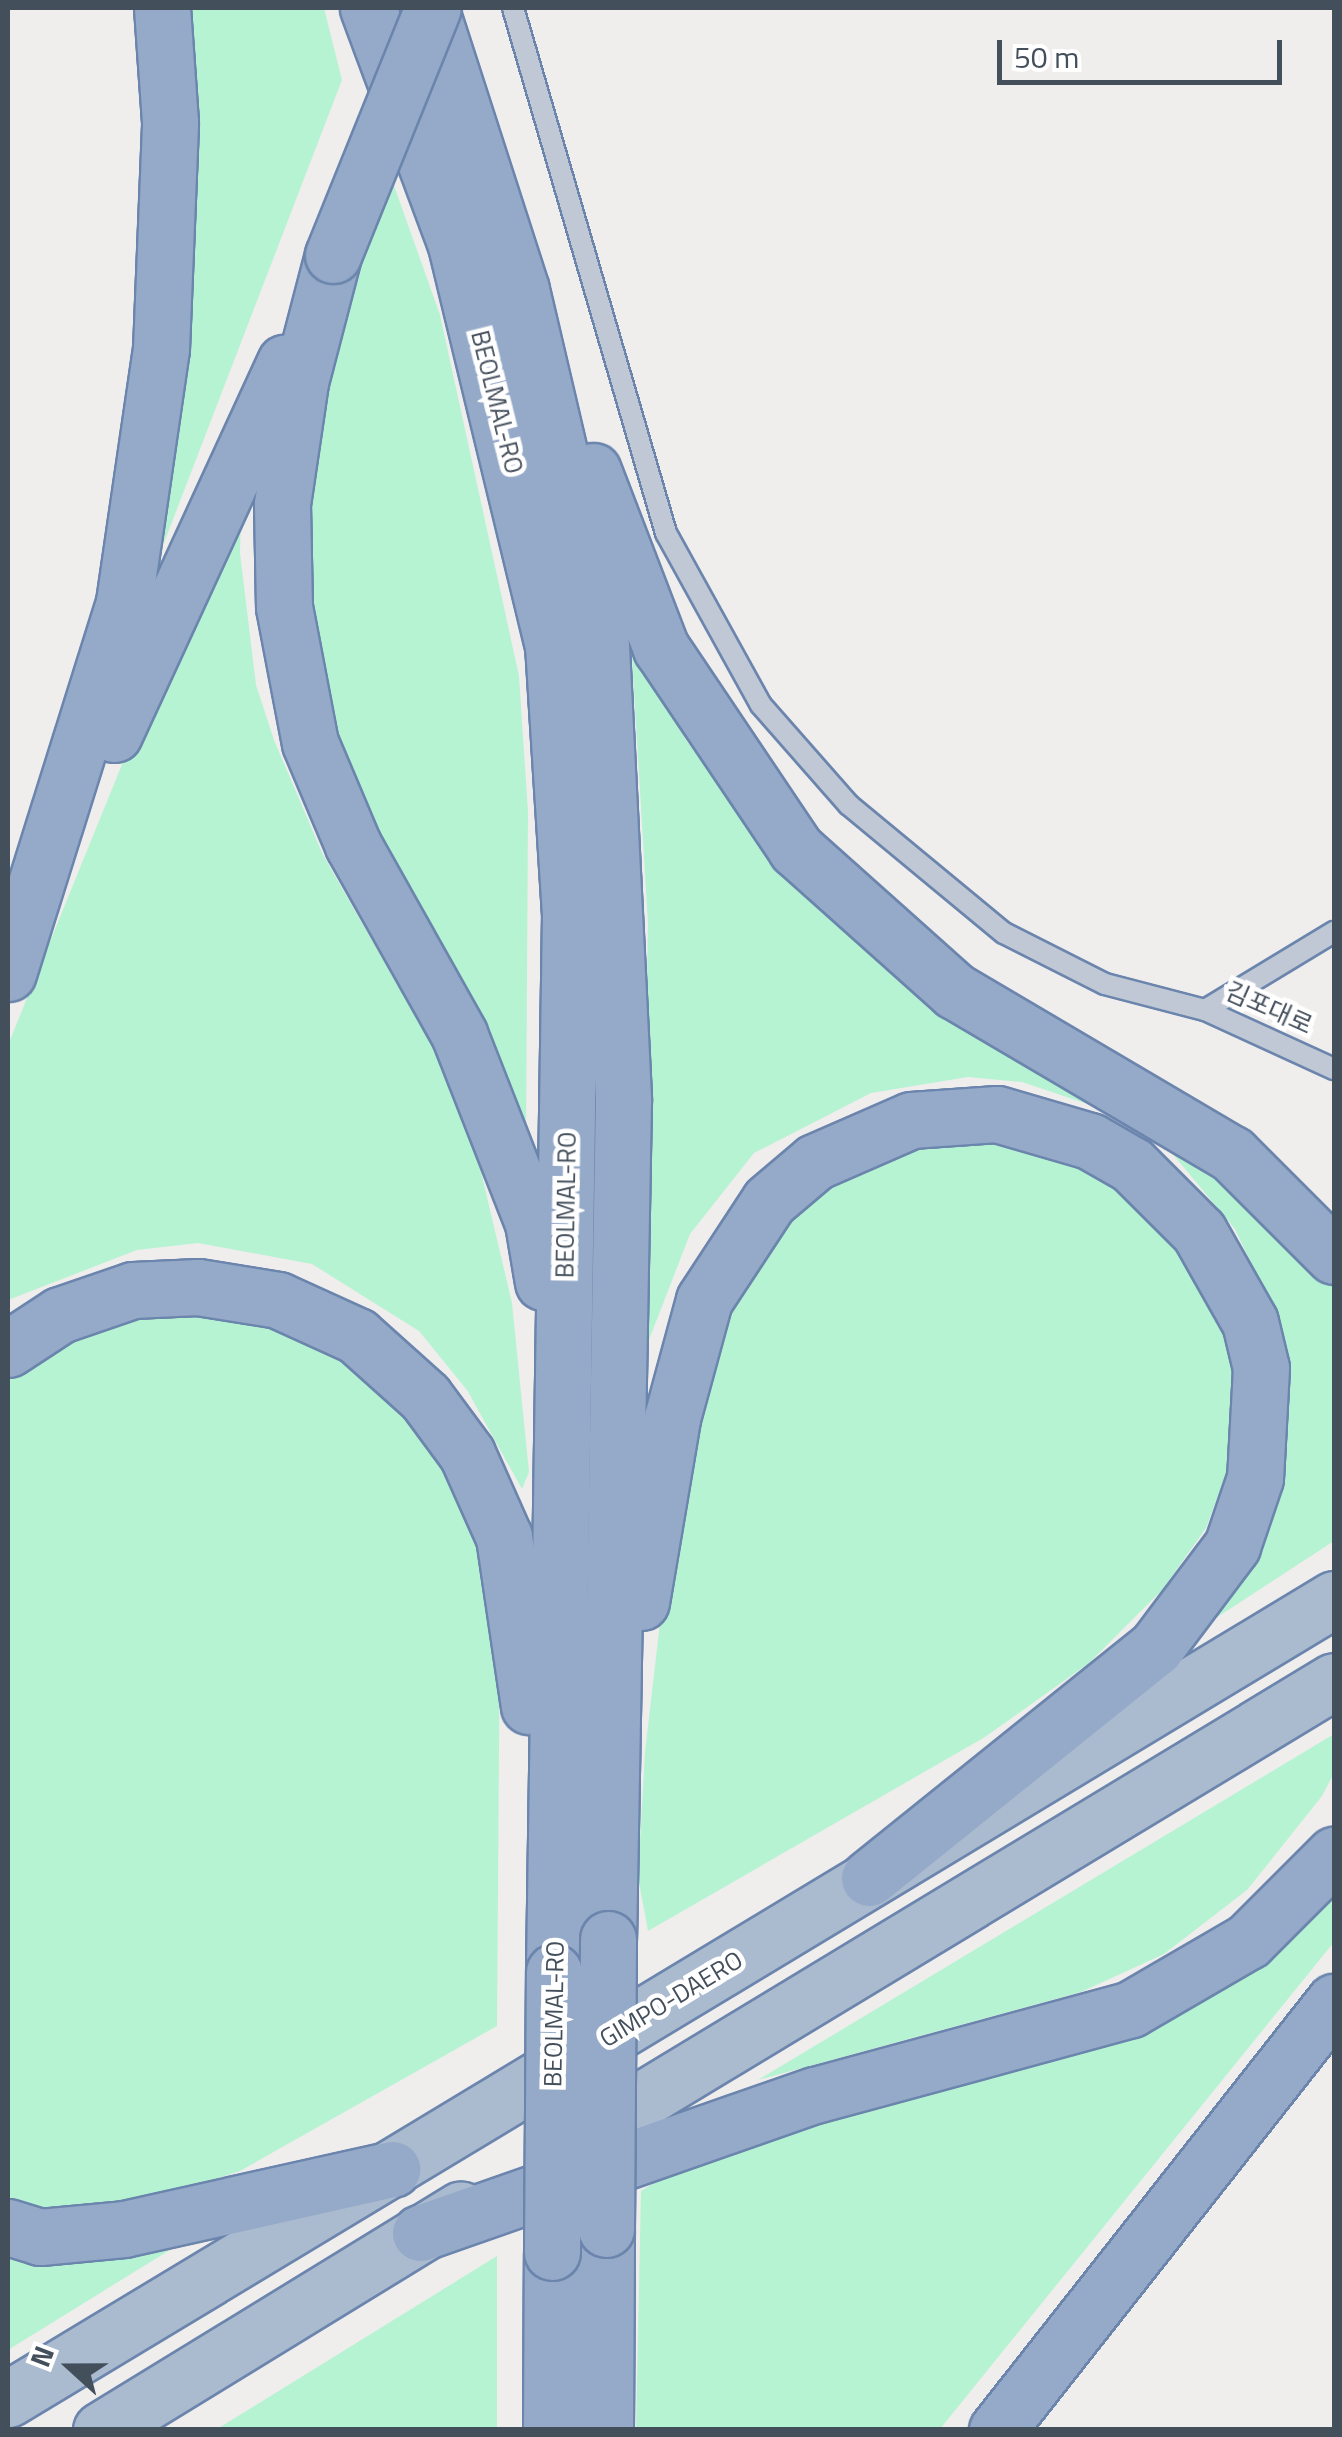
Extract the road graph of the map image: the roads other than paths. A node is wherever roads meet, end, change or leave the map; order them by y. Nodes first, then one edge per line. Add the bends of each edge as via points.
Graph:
1 (162, 8) edge
2 (368, 8) edge
3 (432, 8) edge
4 (513, 8) edge
5 (326, 271) junction
6 (522, 290) junction
7 (28, 922) junction
8 (1334, 932) edge
9 (8, 973) edge
10 (1205, 1010) junction
11 (1334, 1069) edge
12 (1334, 1256) edge
13 (8, 1350) edge
14 (563, 1414) junction
15 (1334, 1599) edge
16 (1334, 1681) edge
17 (611, 1742) junction
18 (1334, 1855) edge
19 (869, 1878) junction
20 (554, 1972) junction
21 (1334, 2002) edge
22 (392, 2169) junction
23 (8, 2227) edge
24 (420, 2233) junction
25 (8, 2399) edge
26 (101, 2430) edge
27 (551, 2430) edge
28 (605, 2430) edge
29 (997, 2430) edge

1 - 7 highway via 170,122 161,350 124,602
2 - 14 highway, BEOLMAL-RO via 456,245 553,645 570,914
3 - 5 highway, bridge
3 - 6 highway, BEOLMAL-RO
4 - 10 lane via 666,533 761,705 849,805 1004,932 1104,984
5 - 7 highway
5 - 14 highway via 282,504 284,607 310,743 504,1139 534,1223
6 - 12 highway via 661,648 796,849 955,991 1232,1154
6 - 17 highway, BEOLMAL-RO via 600,626 620,897
7 - 9 highway
8 - 10 lane, 김포대로
10 - 11 lane, 김포대로
13 - 20 highway via 60,1315 133,1290 198,1287 278,1300 357,1336 426,1397 467,1454 504,1537
14 - 20 highway, BEOLMAL-RO
15 - 19 main road, GIMPO-DAERO
16 - 24 main road
17 - 19 highway via 686,1353 704,1300 770,1201 815,1162 912,1120 997,1114 1090,1141 1166,1194 1227,1275 1261,1368 1255,1478 1232,1546 1155,1648
17 - 28 highway, BEOLMAL-RO, bridge
18 - 24 highway via 1248,1941 1131,2009 814,2095
19 - 22 main road, GIMPO-DAERO
20 - 27 highway, BEOLMAL-RO, bridge
21 - 29 highway
22 - 23 highway via 124,2229 40,2237
22 - 25 main road, GIMPO-DAERO
24 - 26 main road

